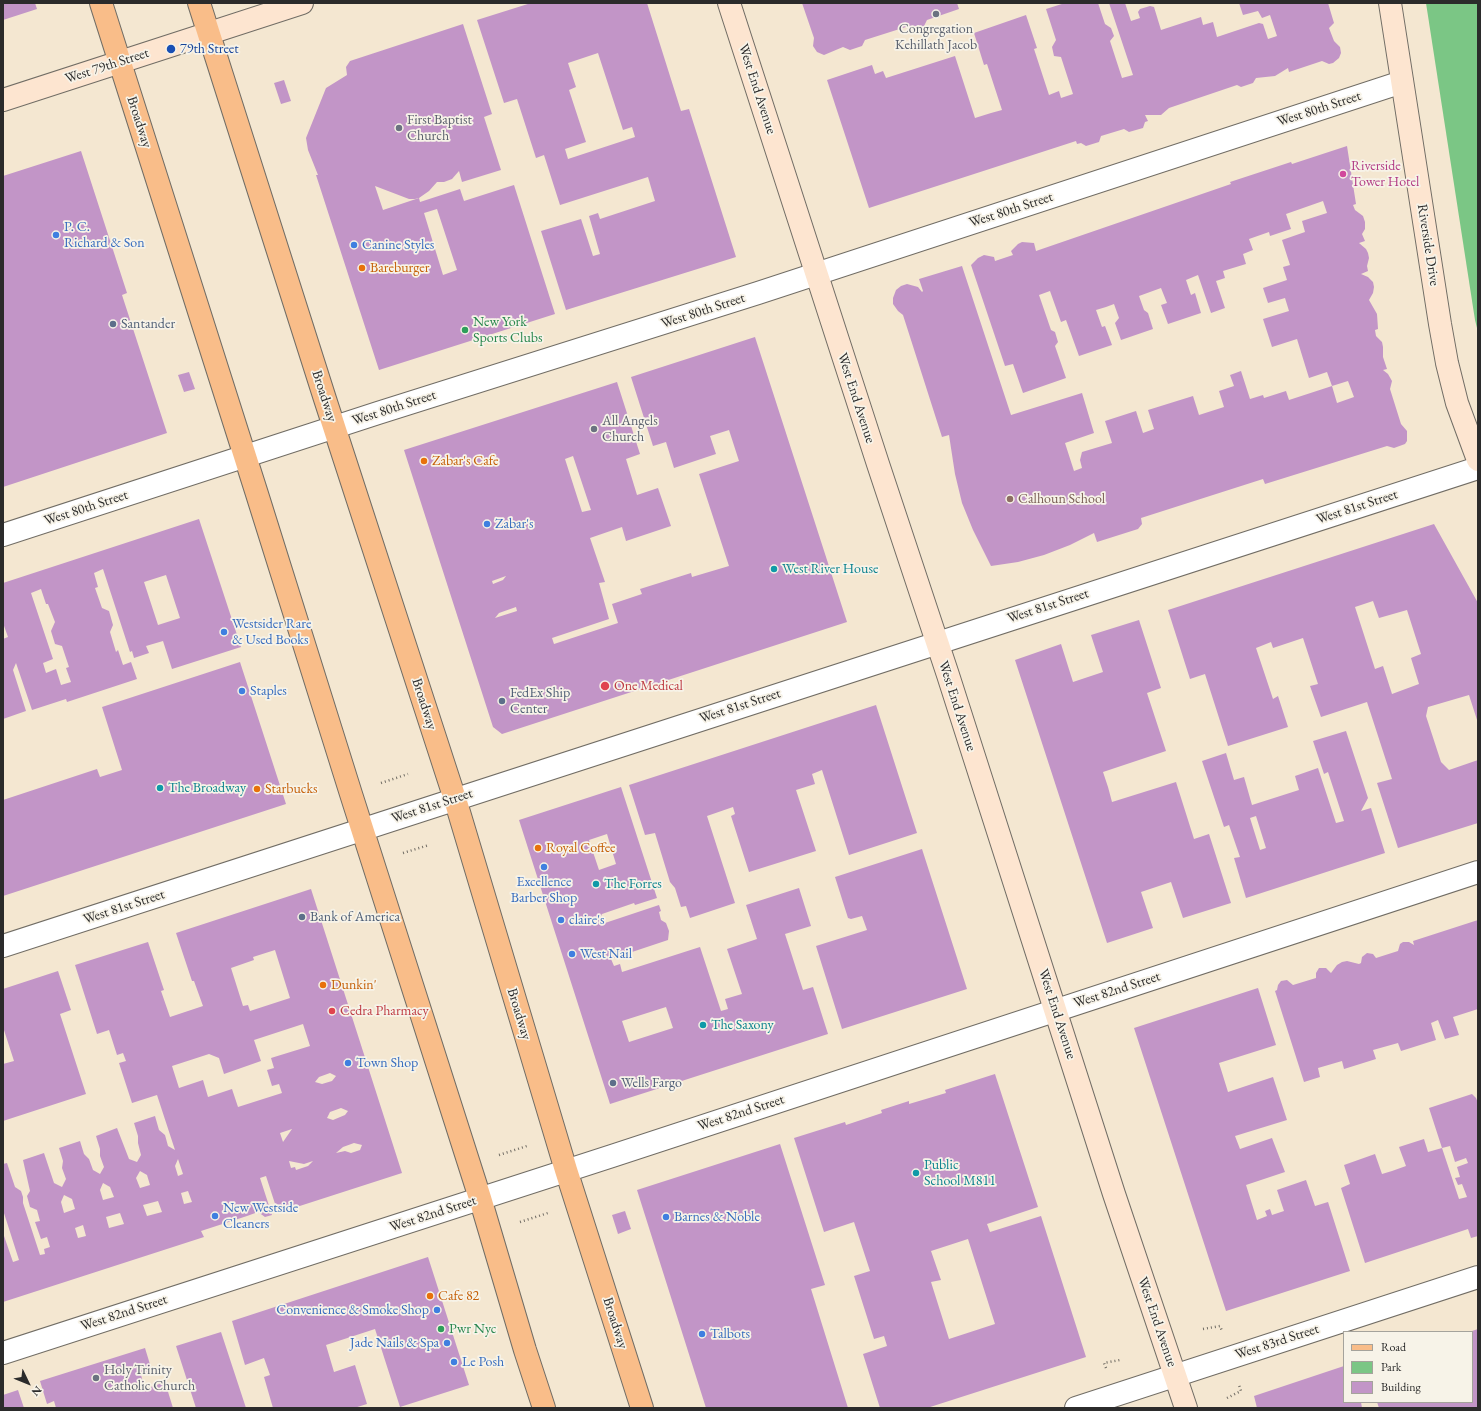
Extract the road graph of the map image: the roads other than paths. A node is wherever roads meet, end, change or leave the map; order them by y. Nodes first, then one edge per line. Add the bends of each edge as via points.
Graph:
1 (101, 3) edge
2 (199, 3) edge
3 (302, 3) edge
4 (729, 3) edge
5 (1390, 3) edge
6 (208, 33) junction
7 (119, 62) junction
8 (1402, 82) junction
9 (3, 100) edge
10 (817, 274) junction
11 (334, 427) junction
12 (245, 456) junction
13 (1478, 460) edge
14 (1478, 468) edge
15 (3, 535) edge
16 (937, 643) junction
17 (454, 799) junction
18 (362, 829) junction
19 (1478, 872) edge
20 (3, 946) edge
21 (1055, 1010) junction
22 (566, 1170) junction
23 (480, 1198) junction
24 (1478, 1277) edge
25 (3, 1353) edge
26 (1176, 1376) junction
27 (544, 1408) edge
28 (642, 1408) edge
29 (1076, 1408) edge
30 (1186, 1408) edge

1 - 7 main road, Broadway
2 - 6 main road, Broadway
3 - 6 street, West 79th Street
4 - 10 street, West End Avenue
5 - 8 street, Riverside Drive
6 - 7 street, West 79th Street
6 - 11 main road, Broadway
7 - 9 street, West 79th Street
7 - 12 main road, Broadway
8 - 10 street, West 80th Street
8 - 13 street, Riverside Drive via 1447,363 1457,403
10 - 11 street, West 80th Street
10 - 16 street, West End Avenue
11 - 12 street, West 80th Street
11 - 17 main road, Broadway
12 - 15 street, West 80th Street
12 - 18 main road, Broadway
14 - 16 street, West 81st Street
16 - 17 street, West 81st Street
16 - 21 street, West End Avenue
17 - 18 street, West 81st Street
17 - 22 main road, Broadway
18 - 20 street, West 81st Street
18 - 23 main road, Broadway
19 - 21 street, West 82nd Street
21 - 22 street, West 82nd Street
21 - 26 street, West End Avenue
22 - 23 street, West 82nd Street
22 - 28 main road, Broadway
23 - 25 street, West 82nd Street
23 - 27 main road, Broadway
24 - 26 street, West 83rd Street
26 - 29 street, West 83rd Street
26 - 30 street, West End Avenue

